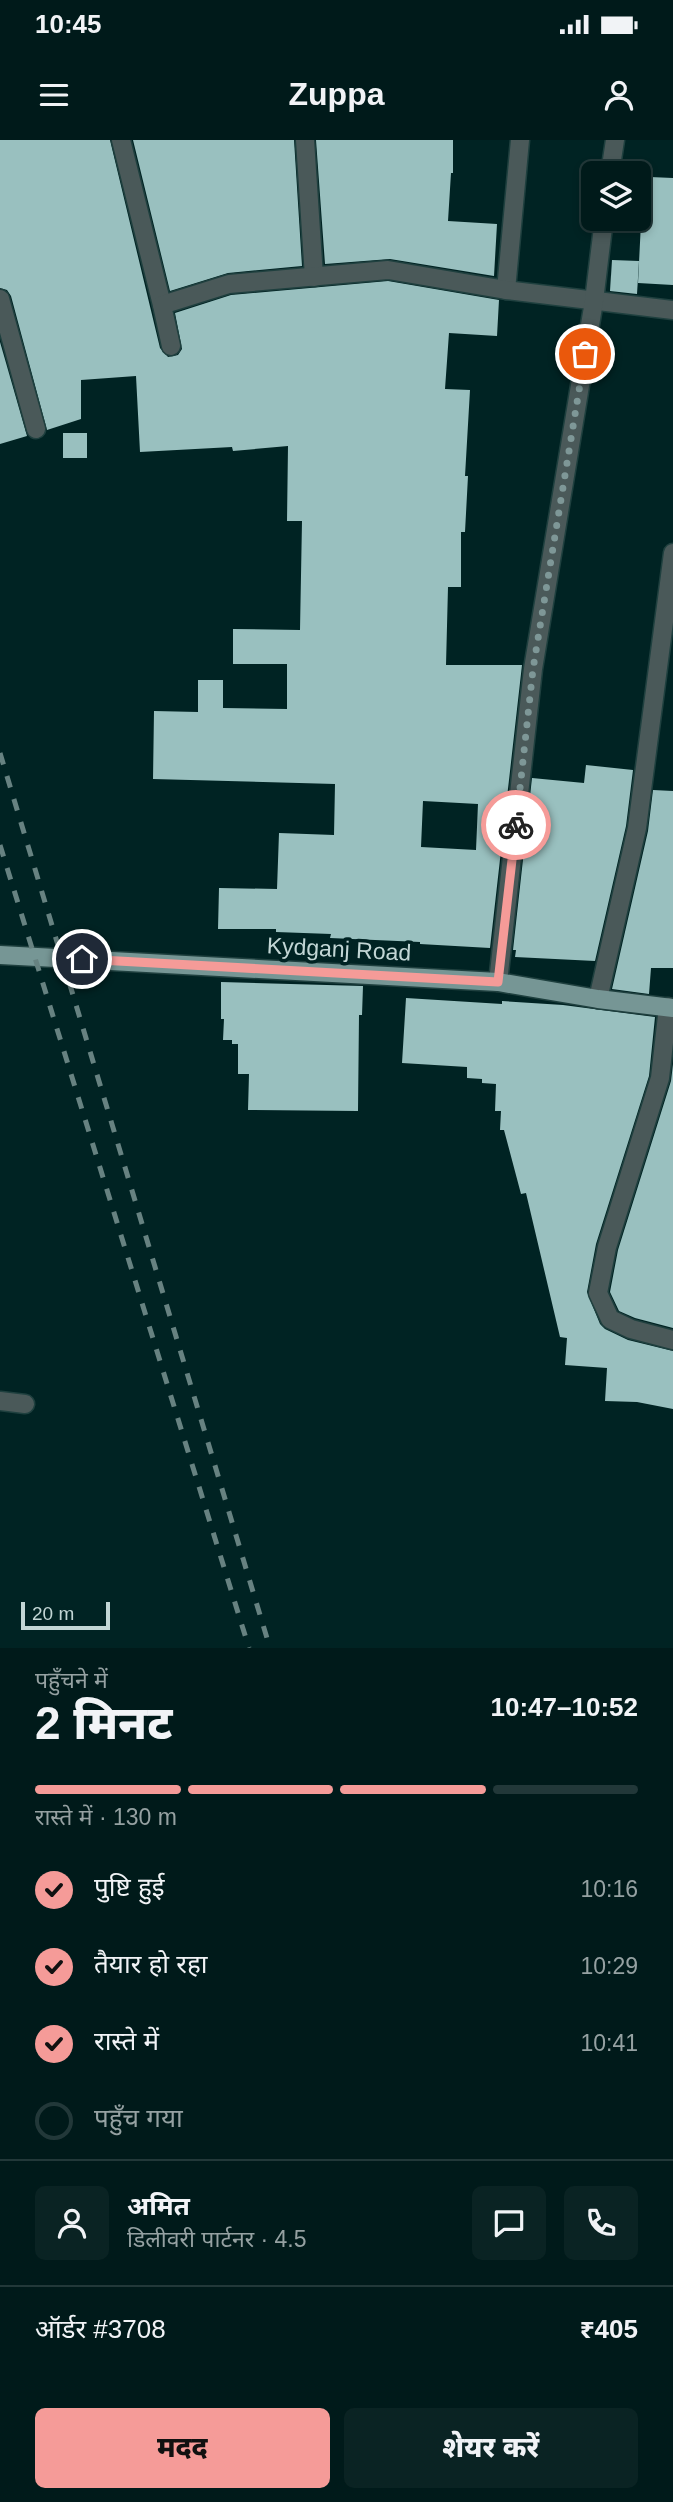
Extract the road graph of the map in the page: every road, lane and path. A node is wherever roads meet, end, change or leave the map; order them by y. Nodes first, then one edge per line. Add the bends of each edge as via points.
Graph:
1 (121, 140) edge
2 (305, 140) edge
3 (520, 140) edge
4 (614, 140) edge
5 (611, 161) edge
6 (603, 231) edge
7 (314, 277) junction
8 (506, 290) junction
9 (0, 299) edge
10 (594, 302) junction
11 (162, 305) junction
12 (673, 310) edge
13 (171, 346) dead end
14 (36, 429) dead end
15 (673, 553) edge
16 (0, 955) edge
17 (498, 982) junction
18 (598, 999) junction
19 (671, 1008) edge
20 (673, 1340) edge
21 (0, 1401) edge
22 (25, 1404) dead end

1 - 11 street
2 - 7 street
3 - 8 street
4 - 5 street
6 - 10 street
7 - 8 street via 388,270
7 - 11 street via 229,284
8 - 10 street
9 - 14 street
10 - 12 street
10 - 17 street via 533,669
11 - 13 street
15 - 18 street via 637,828
16 - 17 main road, Kydganj Road
17 - 18 main road, Kydganj Road
18 - 19 main road, Kydganj Road
19 - 20 street via 660,1078 607,1247 598,1293 610,1319
21 - 22 street

